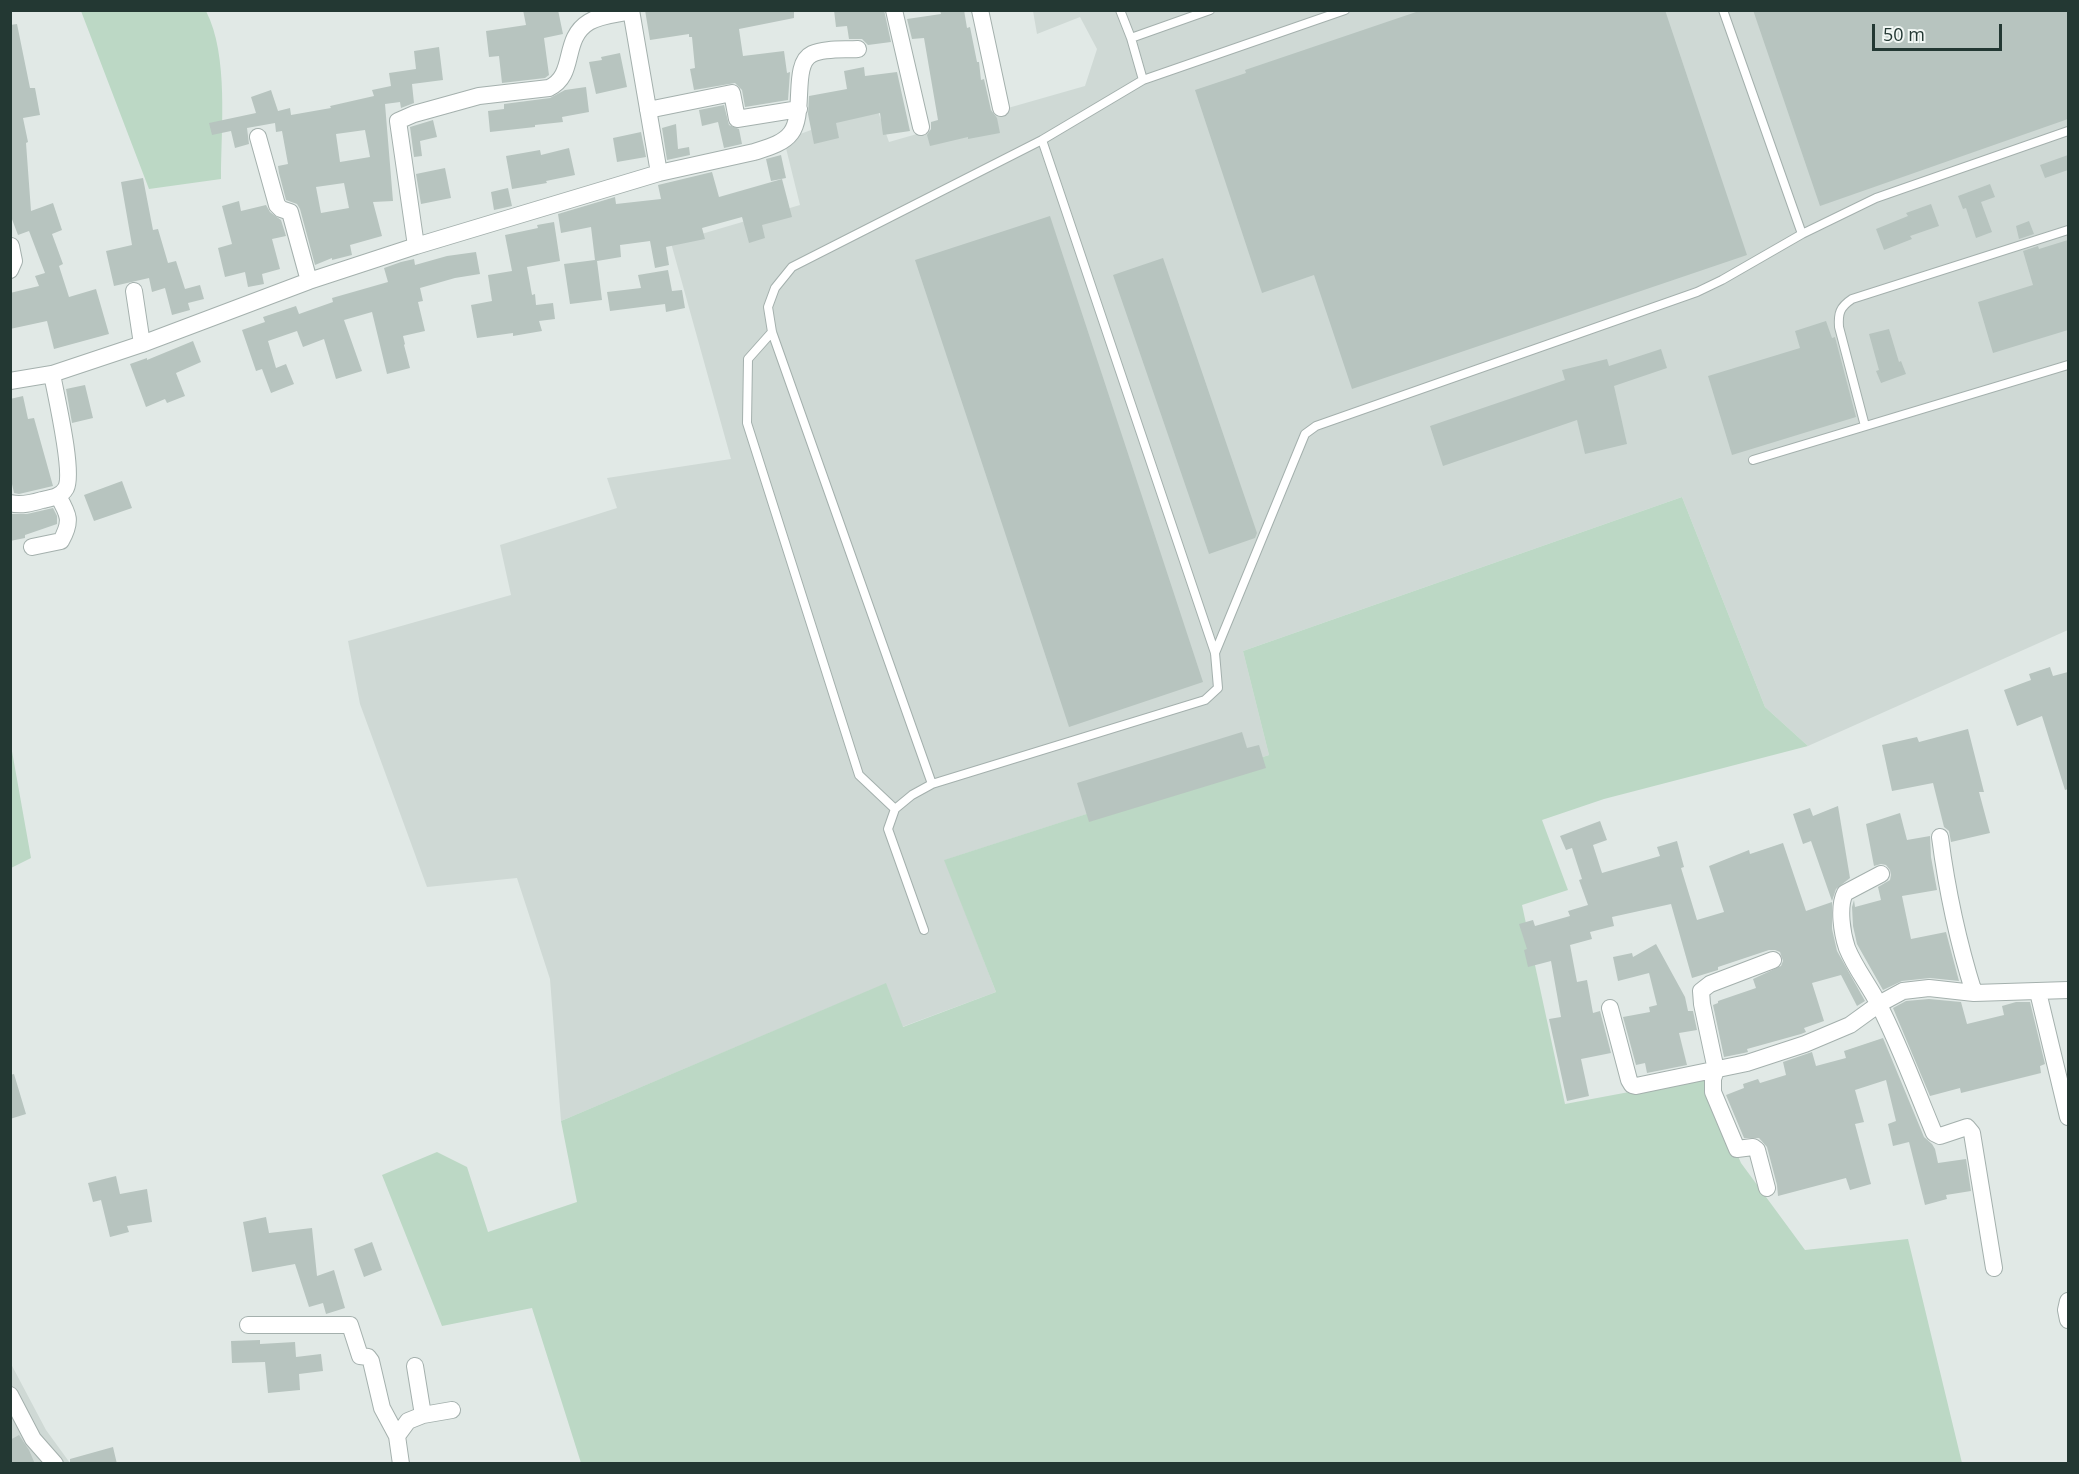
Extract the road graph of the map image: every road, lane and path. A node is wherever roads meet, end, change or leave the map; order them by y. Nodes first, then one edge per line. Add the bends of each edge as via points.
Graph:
1 (894, 10) edge
2 (980, 10) edge
3 (1120, 10) edge
4 (1210, 10) edge
5 (1344, 10) edge
6 (1723, 10) edge
7 (631, 11) edge
8 (1131, 38) junction
9 (858, 49) dead end
10 (1143, 80) junction
11 (1001, 108) dead end
12 (799, 109) junction
13 (648, 110) junction
14 (921, 127) dead end
15 (2068, 131) edge
16 (258, 137) dead end
17 (1042, 140) junction
18 (659, 173) junction
19 (2068, 230) edge
20 (1802, 234) junction
21 (10, 246) edge
22 (416, 246) junction
23 (10, 270) edge
24 (309, 281) junction
25 (134, 291) dead end
26 (772, 332) junction
27 (142, 344) junction
28 (2068, 365) edge
29 (52, 374) junction
30 (10, 381) edge
31 (1865, 426) junction
32 (1753, 460) dead end
33 (58, 496) junction
34 (10, 503) edge
35 (32, 547) dead end
36 (1215, 653) junction
37 (932, 784) junction
38 (895, 809) junction
39 (1940, 837) dead end
40 (1881, 874) dead end
41 (924, 930) dead end
42 (1773, 960) dead end
43 (2068, 990) edge
44 (2038, 992) junction
45 (1974, 993) junction
46 (1879, 1004) junction
47 (1610, 1008) dead end
48 (1716, 1070) junction
49 (2068, 1117) edge
50 (1767, 1188) dead end
51 (1994, 1268) dead end
52 (2068, 1301) edge
53 (2068, 1320) edge
54 (248, 1325) dead end
55 (416, 1366) dead end
56 (10, 1395) edge
57 (452, 1410) dead end
58 (423, 1415) junction
59 (397, 1436) junction
60 (55, 1464) edge
61 (401, 1464) edge

1 - 14 street
2 - 11 street
3 - 8 lane
4 - 8 lane
5 - 10 lane
6 - 20 lane
7 - 13 street
7 - 22 street via 592,20 580,28 562,79 556,85 479,96 398,122
8 - 10 lane
9 - 12 street via 818,52 803,61
10 - 17 lane
12 - 13 street via 737,119 732,93
12 - 18 street via 797,121 782,141 754,152
13 - 18 street
15 - 20 lane via 1876,198
16 - 24 street via 277,206 290,212
17 - 26 lane via 792,267 775,288 768,307
17 - 36 lane
18 - 22 street
19 - 31 lane via 1852,298 1842,305 1839,327
20 - 36 lane via 1697,292 1329,420 1305,434
21 - 23 street via 14,261
22 - 24 street
24 - 27 street
25 - 27 street
26 - 37 lane
26 - 38 lane via 748,359 747,423 859,775
27 - 29 street
28 - 31 lane
29 - 30 street
29 - 33 street via 69,472 65,489
31 - 32 lane
33 - 34 street via 30,504
33 - 35 street via 67,512 69,527 61,541
36 - 37 lane via 1218,688 1205,700
37 - 38 lane
38 - 41 lane via 888,829
39 - 45 street via 1956,933
40 - 46 street via 1845,893 1842,906 1847,946
42 - 48 street via 1701,991
43 - 44 street
44 - 45 street
44 - 49 street
45 - 46 street via 1929,988 1903,991
46 - 48 street via 1850,1025 1805,1044
46 - 51 street via 1934,1133 1940,1136 1967,1128 1972,1133
47 - 48 street via 1632,1085
48 - 50 street via 1713,1092 1735,1147 1757,1150
52 - 53 street
54 - 59 street via 350,1325 358,1354 371,1361 382,1408
55 - 58 street
56 - 60 street via 33,1439
57 - 58 street
58 - 59 street via 408,1421
59 - 61 street

